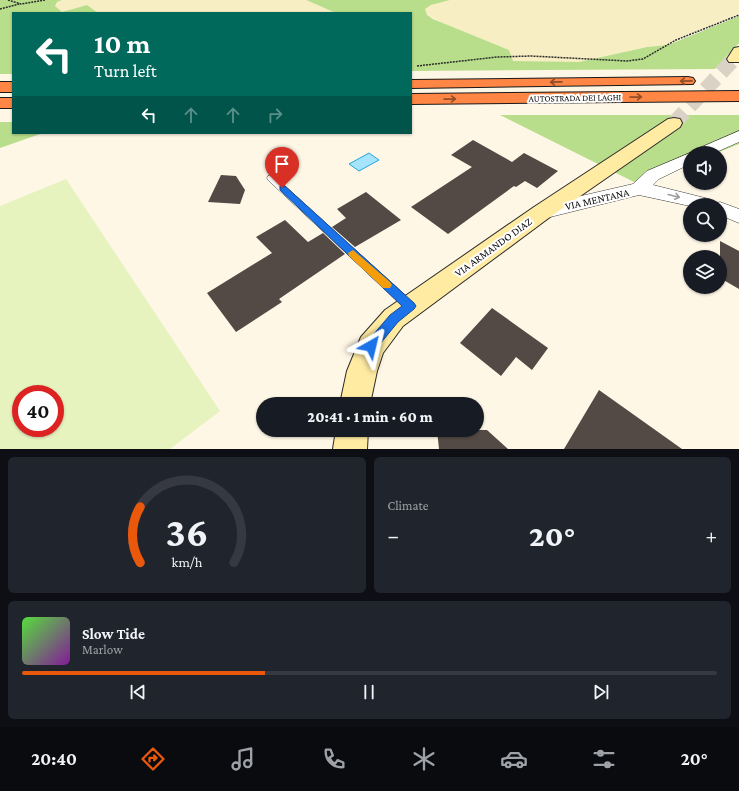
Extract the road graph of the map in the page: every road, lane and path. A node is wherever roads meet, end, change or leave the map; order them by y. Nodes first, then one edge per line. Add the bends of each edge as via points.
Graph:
1 (8, 0) edge
2 (45, 0) edge
3 (20, 3) junction
4 (0, 9) edge
5 (739, 15) edge
6 (412, 66) edge
7 (701, 81) dead end
8 (412, 84) edge
9 (0, 87) edge
10 (12, 87) edge
11 (739, 96) edge
12 (412, 99) edge
13 (0, 103) edge
14 (12, 103) edge
15 (674, 123) tunnel mouth
16 (739, 136) edge
17 (717, 146) edge
18 (683, 161) edge
19 (271, 178) dead end
20 (639, 189) junction
21 (683, 198) edge
22 (727, 211) edge
23 (542, 212) junction
24 (739, 216) edge
25 (410, 306) junction
26 (356, 397) edge
27 (351, 437) edge
28 (350, 449) edge

1 - 3 path
2 - 3 path
3 - 4 path
5 - 6 path via 676,40 643,59 627,61 524,56
7 -> 8 highway, AUTOSTRADA DEI LAGHI
9 - 10 highway
12 -> 11 highway, AUTOSTRADA DEI LAGHI
13 - 14 highway
15 - 23 street, VIA ARMANDO DIAZ
16 - 17 street
18 - 20 street, VIA MENTANA via 653,175
19 - 25 lane
20 -> 21 street
20 - 23 street, VIA MENTANA
22 - 24 street
23 - 25 street, VIA ARMANDO DIAZ
25 - 26 street, VIA ARMANDO DIAZ via 394,318 371,346
27 - 28 street

